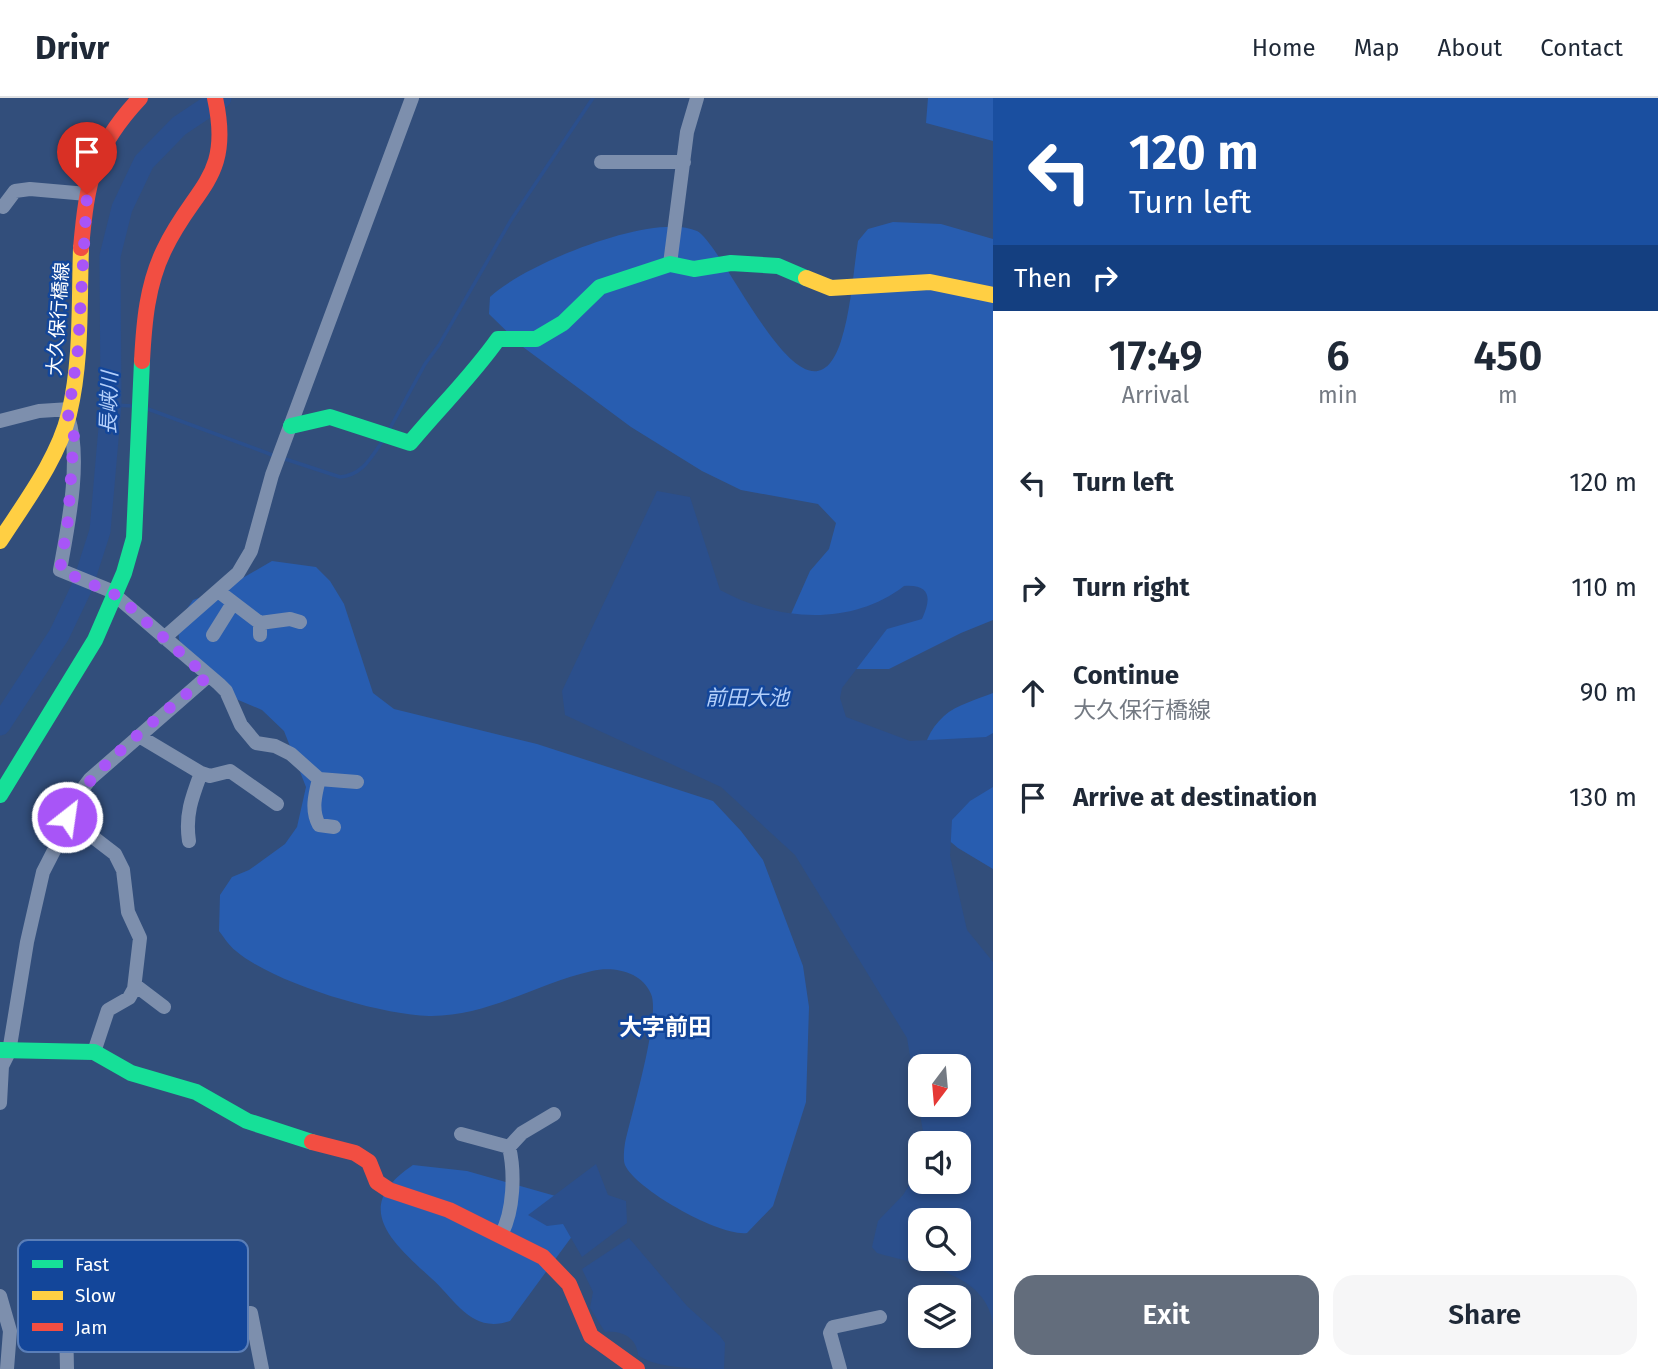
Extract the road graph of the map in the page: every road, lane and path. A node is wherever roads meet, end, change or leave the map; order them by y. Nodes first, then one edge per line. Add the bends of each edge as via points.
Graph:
1 (215, 98) edge
2 (412, 98) edge
3 (697, 98) edge
4 (133, 102) edge
5 (601, 162) dead end
6 (684, 162) junction
7 (87, 194) junction
8 (4, 200) edge
9 (670, 264) junction
10 (993, 295) edge
11 (69, 413) junction
12 (0, 421) edge
13 (291, 426) junction
14 (0, 541) edge
15 (218, 591) junction
16 (113, 593) junction
17 (233, 603) junction
18 (300, 622) dead end
19 (214, 635) dead end
20 (164, 638) junction
21 (207, 677) junction
22 (139, 736) junction
23 (201, 773) junction
24 (319, 779) junction
25 (357, 782) dead end
26 (0, 795) edge
27 (277, 804) dead end
28 (67, 817) junction
29 (326, 830) dead end
30 (189, 841) dead end
31 (135, 985) junction
32 (164, 1007) dead end
33 (5, 1051) edge
34 (93, 1052) junction
35 (0, 1103) edge
36 (554, 1114) dead end
37 (461, 1133) dead end
38 (509, 1147) junction
39 (501, 1235) junction
40 (0, 1296) edge
41 (248, 1313) edge
42 (880, 1317) dead end
43 (7, 1369) edge
44 (262, 1369) edge
45 (637, 1369) edge
46 (840, 1369) edge

1 - 16 street via 221,117 217,163 209,184 169,238 150,285 134,538
2 - 13 street
3 - 6 street
4 - 7 street, 大久保行橋線 via 110,131 93,167
5 - 6 street
6 - 9 street
7 - 8 street via 30,189 15,191
7 - 11 street, 大久保行橋線 via 78,349
9 - 10 street via 694,269 731,262 778,266 831,288 930,282
9 - 13 street via 600,288 563,323 536,339 498,339 473,374 457,386 410,443 330,417
11 - 12 street via 39,411
11 - 14 street, 大久保行橋線 via 45,465
11 - 16 street via 74,434 60,570
13 - 15 street via 251,551 238,573
15 - 17 street
15 - 20 street
16 - 20 street
16 - 26 street via 100,634
17 - 18 street via 260,629 290,619
17 - 19 street
20 - 21 street
21 - 22 street
21 - 24 street via 226,691 241,725 256,743 291,754
22 - 23 street
22 - 28 street via 90,779
23 - 27 street via 210,776 230,771
23 - 30 street via 190,800
24 - 25 street
24 - 29 street via 314,803
28 - 31 street via 115,854 123,870 128,912 139,938
28 - 33 street via 44,872
31 - 32 street
31 - 34 street via 128,998 108,1010
33 - 34 street
33 - 35 street
34 - 39 street via 131,1073 196,1092 247,1121 355,1153 369,1162 377,1182 389,1190 449,1210
36 - 38 street via 522,1133
37 - 38 street
38 - 39 street via 513,1163 509,1221
39 - 45 street via 543,1257 569,1283 591,1336
40 - 43 street via 10,1331
41 - 44 street
42 - 46 street via 833,1327 830,1333

